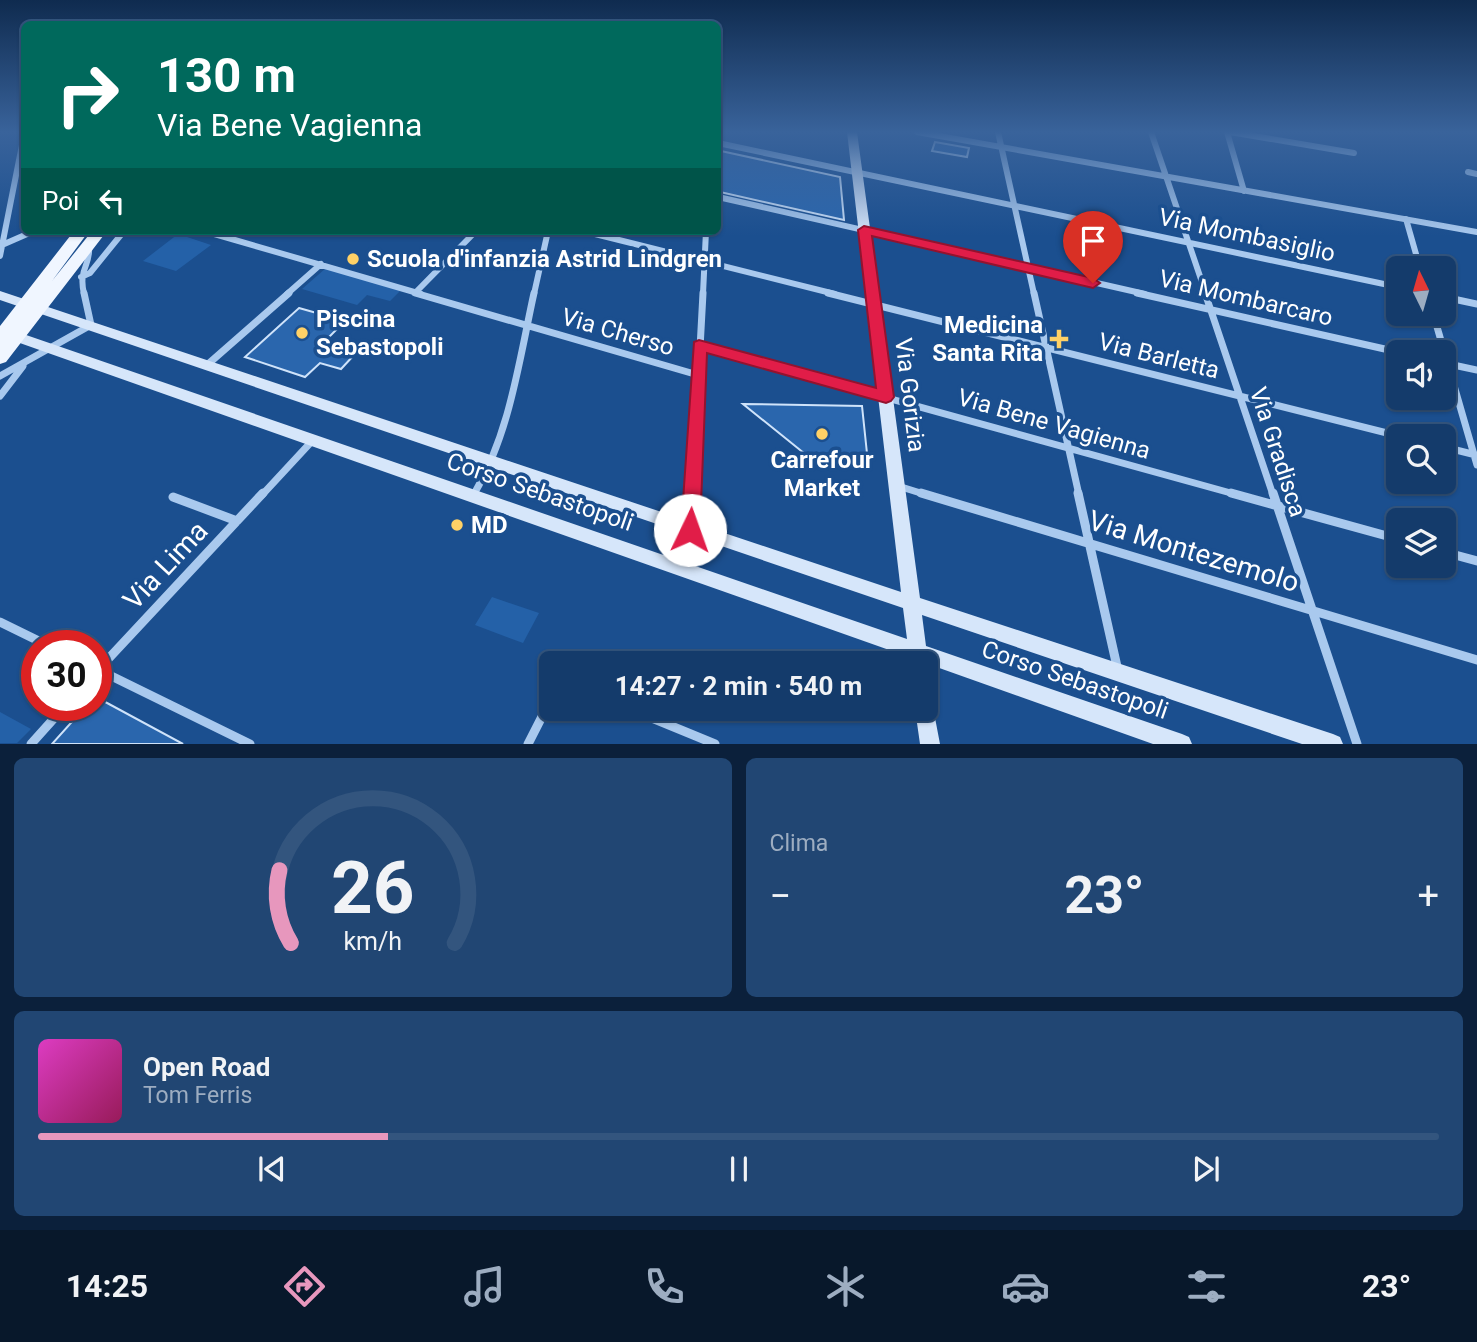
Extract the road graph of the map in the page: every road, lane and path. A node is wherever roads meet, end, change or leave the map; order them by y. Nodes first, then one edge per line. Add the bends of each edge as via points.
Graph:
1 (17, 167) edge
2 (828, 167) edge
3 (856, 167) edge
4 (1005, 167) edge
5 (1109, 167) edge
6 (1163, 167) edge
7 (1237, 167) edge
8 (1468, 172) dead end
9 (857, 173) junction
10 (1477, 174) edge
11 (1166, 177) junction
12 (1244, 191) junction
13 (721, 198) edge
14 (1014, 206) junction
15 (1406, 219) junction
16 (864, 230) junction
17 (1477, 232) edge
18 (25, 235) edge
19 (121, 235) edge
20 (218, 235) edge
21 (472, 235) edge
22 (547, 235) edge
23 (599, 235) edge
24 (706, 235) edge
25 (85, 239) edge
26 (1188, 242) junction
27 (1, 245) edge
28 (0, 256) edge
29 (1417, 256) edge
30 (704, 261) junction
31 (321, 264) junction
32 (1028, 268) junction
33 (80, 277) junction
34 (1386, 284) edge
35 (417, 291) junction
36 (0, 295) edge
37 (1456, 300) edge
38 (874, 304) junction
39 (1477, 304) edge
40 (34, 306) junction
41 (1211, 310) junction
42 (91, 325) junction
43 (527, 325) junction
44 (6, 335) edge
45 (699, 346) junction
46 (1045, 347) junction
47 (53, 349) junction
48 (1386, 349) edge
49 (0, 358) edge
50 (23, 365) junction
51 (207, 365) junction
52 (1456, 365) edge
53 (1477, 370) edge
54 (698, 375) junction
55 (0, 376) edge
56 (0, 396) edge
57 (1240, 396) junction
58 (886, 397) junction
59 (1456, 397) edge
60 (1386, 433) edge
61 (313, 439) junction
62 (1070, 448) junction
63 (1456, 450) edge
64 (1475, 455) edge
65 (492, 463) junction
66 (1477, 465) edge
67 (897, 486) junction
68 (474, 494) junction
69 (173, 497) dead end
70 (1276, 506) junction
71 (237, 521) junction
72 (690, 530) junction
73 (1386, 536) edge
74 (1091, 543) junction
75 (1456, 555) edge
76 (1477, 561) edge
77 (912, 602) junction
78 (1312, 611) junction
79 (0, 622) edge
80 (21, 632) edge
81 (903, 651) edge
82 (918, 651) edge
83 (112, 654) edge
84 (1477, 660) edge
85 (938, 663) edge
86 (1118, 672) junction
87 (112, 677) edge
88 (52, 721) edge
89 (540, 721) edge
90 (659, 721) edge
91 (927, 721) edge
92 (31, 744) edge
93 (250, 744) edge
94 (528, 744) edge
95 (715, 744) edge
96 (930, 744) edge
97 (1182, 744) edge
98 (1333, 744) edge
99 (1357, 744) edge

1 - 27 street
2 - 9 street, Via Mombasiglio
3 - 9 main road, Via Gorizia
4 - 14 street
5 - 11 street
6 - 11 street, Via Gradisca
7 - 12 street
8 - 10 street
9 - 14 street, Via Mombasiglio
9 - 16 main road, Via Gorizia
11 - 12 street
11 - 26 street, Via Gradisca
12 - 15 street
13 - 16 street, Via Mombarcaro
14 - 26 street, Via Mombasiglio
14 - 32 street
15 - 17 street
15 - 29 street
16 - 32 street, Via Mombarcaro
16 - 38 main road, Via Gorizia
18 - 27 street
19 - 33 street via 90,273
20 - 31 street
21 - 35 street
22 - 43 street
23 - 30 street, Via Barletta
24 - 30 street
25 - 33 street via 90,254
25 - 40 main road
26 - 34 street, Via Mombasiglio
26 - 41 street, Via Gradisca
27 - 28 street
30 - 38 street, Via Barletta
30 - 45 street
31 - 35 street
31 - 51 street
32 - 41 street, Via Mombarcaro
32 - 46 street
33 - 42 street
35 - 43 street, Via Cherso
36 - 40 main road, Corso Sebastopoli
37 - 39 street
38 - 46 street, Via Barletta
38 - 58 main road, Via Gorizia
40 - 42 main road, Corso Sebastopoli
40 - 44 main road
41 - 48 street, Via Mombarcaro
41 - 57 street, Via Gradisca
42 - 47 street
42 - 51 main road, Corso Sebastopoli
43 - 54 street, Via Cherso
43 - 65 street
44 - 47 main road, Corso Sebastopoli
44 - 49 main road
45 - 54 street
45 - 58 street, Via Bene Vagienna
46 - 57 street, Via Barletta
46 - 62 street
47 - 50 street
47 - 61 main road, Corso Sebastopoli
50 - 55 street
50 - 56 street
51 - 65 main road, Corso Sebastopoli
52 - 53 street
54 - 72 street
57 - 60 street, Via Barletta
57 - 70 street, Via Gradisca
58 - 62 street, Via Bene Vagienna
58 - 67 main road, Via Gorizia
59 - 64 street
61 - 68 main road, Corso Sebastopoli
61 - 71 street, Via Lima
62 - 70 street, Via Bene Vagienna
62 - 74 street
63 - 64 street
64 - 66 street
65 - 68 street
65 - 72 main road, Corso Sebastopoli
67 - 74 street, Via Montezemolo
67 - 77 main road, Via Gorizia
68 - 81 main road, Corso Sebastopoli
69 - 71 street, Via Lima
70 - 73 street, Via Bene Vagienna
70 - 78 street, Via Gradisca
71 - 83 street, Via Lima
72 - 77 main road, Corso Sebastopoli
74 - 78 street, Via Montezemolo
74 - 86 street
75 - 76 street
77 - 82 main road, Via Gorizia
77 - 86 main road, Corso Sebastopoli
78 - 84 street, Via Montezemolo
78 - 99 street, Via Gradisca
79 - 80 street
85 - 97 main road, Corso Sebastopoli
86 - 98 main road, Corso Sebastopoli
87 - 93 street
88 - 92 street
89 - 94 street
90 - 95 street
91 - 96 main road

